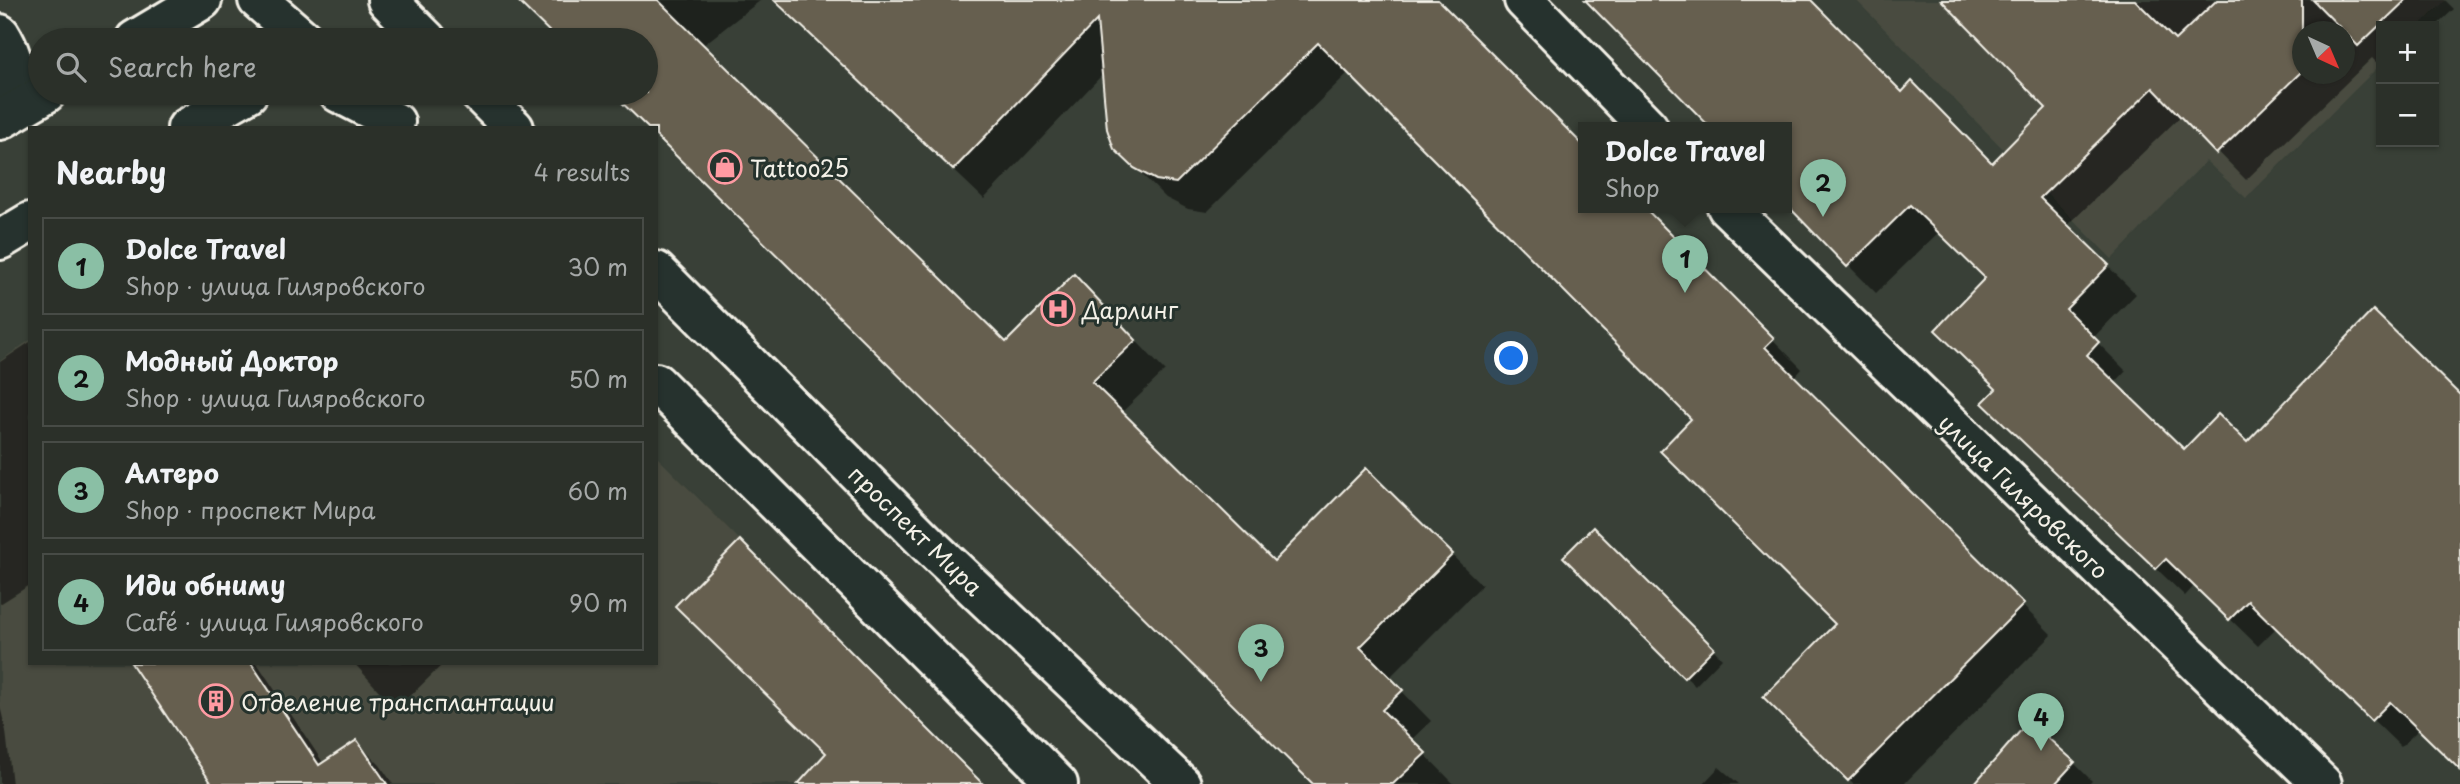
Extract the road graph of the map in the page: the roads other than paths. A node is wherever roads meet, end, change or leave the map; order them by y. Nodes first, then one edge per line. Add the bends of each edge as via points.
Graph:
1 (201, 0) edge
2 (258, 0) edge
3 (387, 0) edge
4 (1524, 0) edge
5 (155, 28) edge
6 (290, 28) edge
7 (415, 28) edge
8 (0, 34) edge
9 (28, 102) edge
10 (227, 105) edge
11 (361, 105) edge
12 (375, 105) edge
13 (491, 105) edge
14 (0, 117) edge
15 (1643, 122) edge
16 (397, 125) edge
17 (190, 126) edge
18 (512, 126) edge
19 (1733, 213) edge
20 (28, 223) edge
21 (0, 240) edge
22 (658, 273) edge
23 (658, 385) edge
24 (1058, 784) edge
25 (1181, 784) edge
26 (2322, 784) edge

1 - 5 main road
2 - 6 main road
3 - 7 main road
4 - 15 main road
8 - 14 main road via 15,74
9 - 14 main road
10 - 17 main road
11 - 16 main road
12 - 16 main road
13 - 18 main road
19 - 26 main road, улица Гиляровского
20 - 21 main road
22 - 25 main road, проспект Мира via 930,546
23 - 24 main road

